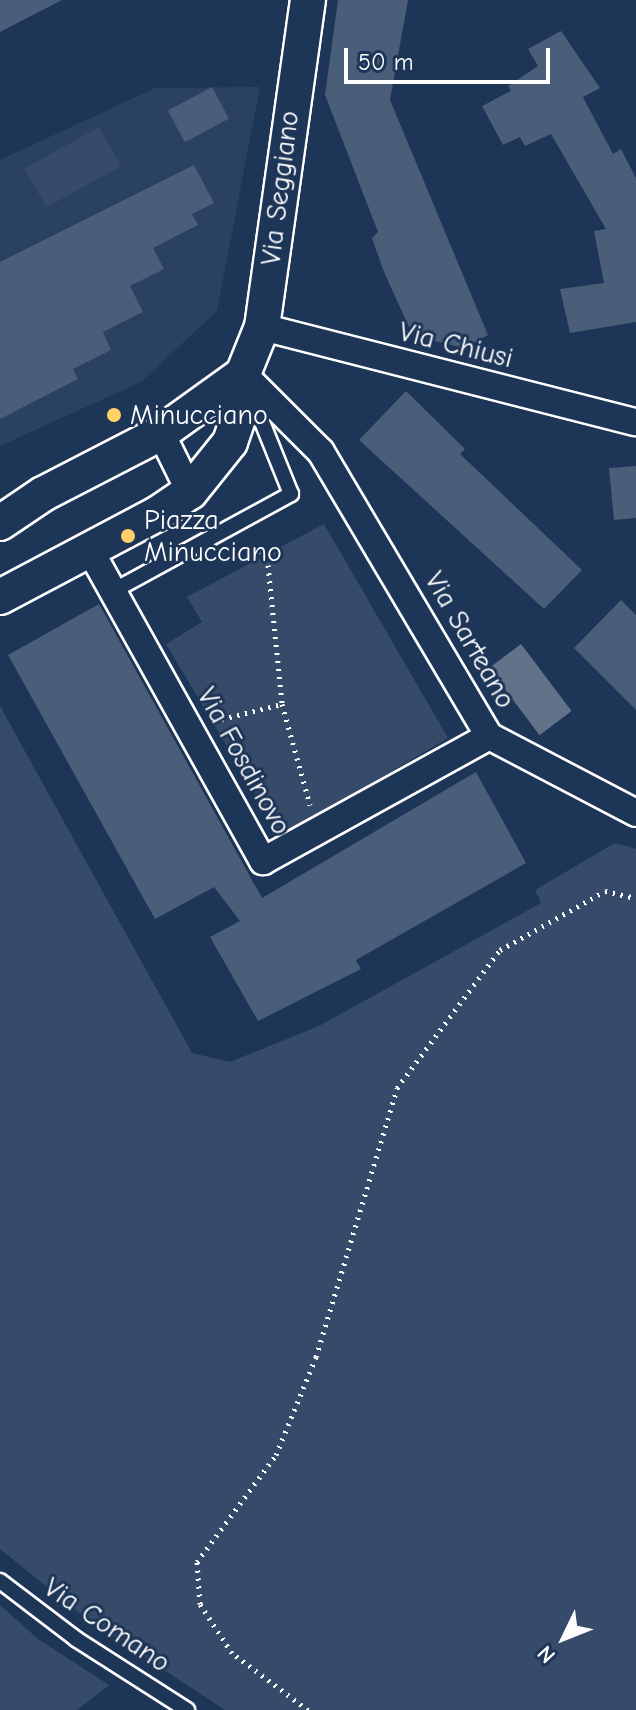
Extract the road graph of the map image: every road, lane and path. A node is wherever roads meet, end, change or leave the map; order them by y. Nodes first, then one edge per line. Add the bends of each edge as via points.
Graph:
1 (308, 0) edge
2 (262, 327) junction
3 (243, 374) junction
4 (636, 422) edge
5 (161, 433) junction
6 (190, 492) junction
7 (0, 523) edge
8 (261, 551) dead end
9 (91, 552) junction
10 (113, 591) junction
11 (0, 597) edge
12 (282, 704) junction
13 (205, 724) dead end
14 (489, 736) junction
15 (636, 813) edge
16 (312, 814) dead end
17 (636, 898) edge
18 (0, 1581) edge
19 (187, 1710) edge
20 (308, 1710) edge

1 - 2 street, Via Seggiano
2 - 3 street, Via Seggiano
2 - 4 street, Via Chiusi
3 - 5 street
3 - 6 street via 242,407 230,442
3 - 10 lane via 291,494
3 - 14 street, Via Sarteano via 294,419 337,475
5 - 6 street
5 - 7 street via 43,494
6 - 9 street
8 - 12 path via 268,565
9 - 10 street
9 - 11 street
10 - 14 street, Via Fosdinovo via 263,861
12 - 13 path
12 - 16 path
14 - 15 street, Via Sarteano
17 - 20 path via 605,891 500,950 397,1088 316,1357 276,1455 197,1562 200,1604 232,1653
18 - 19 lane, Via Comano via 87,1647

